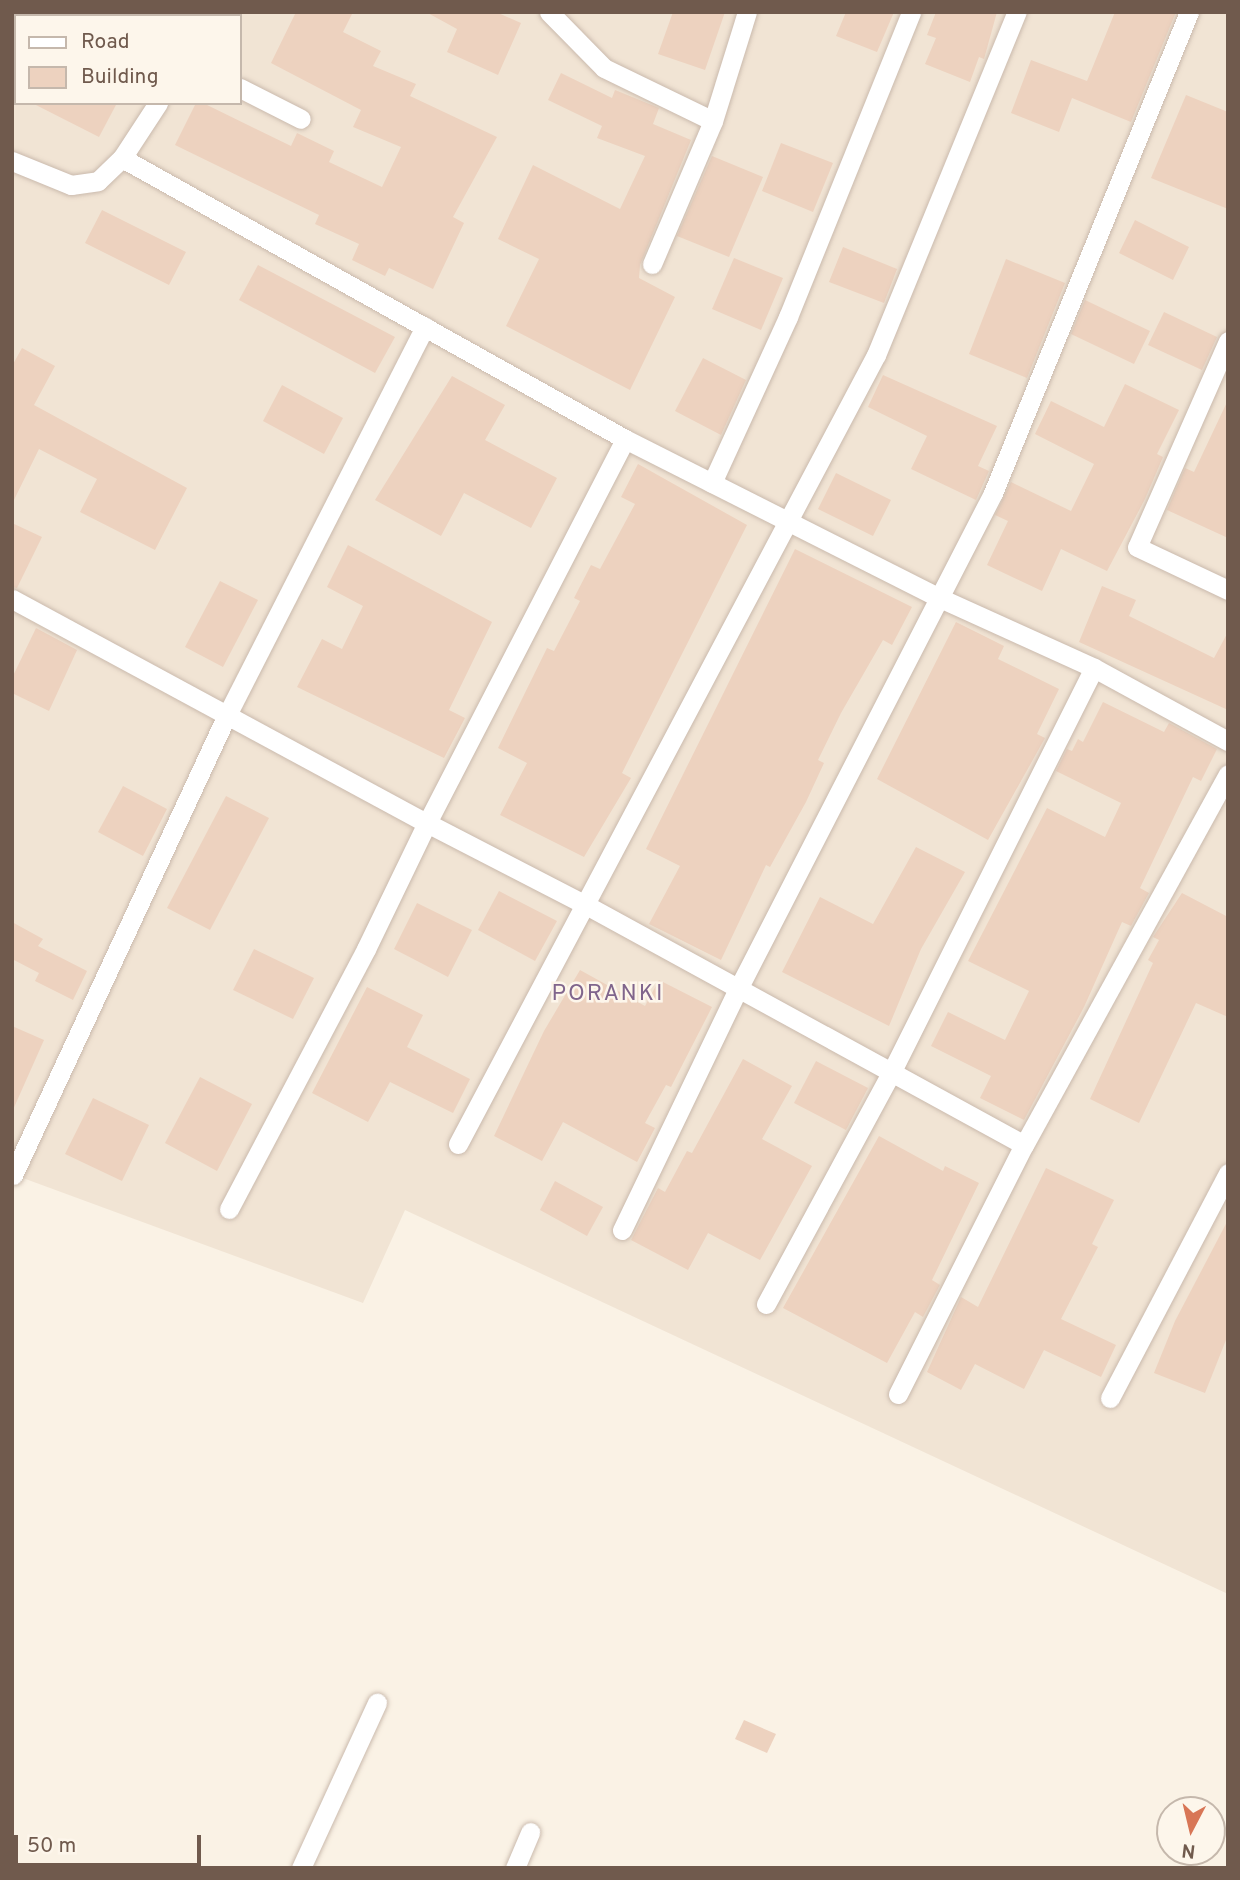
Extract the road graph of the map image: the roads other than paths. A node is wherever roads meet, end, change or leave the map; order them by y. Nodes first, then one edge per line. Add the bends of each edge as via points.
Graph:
1 (549, 12) edge
2 (747, 12) edge
3 (911, 12) edge
4 (1017, 12) edge
5 (1189, 12) edge
6 (242, 89) edge
7 (157, 105) edge
8 (301, 119) dead end
9 (713, 121) junction
10 (121, 158) junction
11 (12, 161) edge
12 (652, 264) dead end
13 (425, 327) junction
14 (1228, 341) edge
15 (625, 439) junction
16 (712, 483) junction
17 (786, 520) junction
18 (1228, 590) edge
19 (940, 598) junction
20 (12, 599) edge
21 (1094, 668) junction
22 (226, 717) junction
23 (1228, 741) edge
24 (1228, 774) edge
25 (427, 823) junction
26 (586, 905) junction
27 (737, 991) junction
28 (891, 1073) junction
29 (458, 1144) dead end
30 (1024, 1145) junction
31 (1228, 1173) edge
32 (13, 1175) edge
33 (229, 1209) dead end
34 (622, 1230) dead end
35 (766, 1304) dead end
36 (898, 1394) dead end
37 (1110, 1398) dead end
38 (377, 1703) dead end
39 (530, 1832) dead end
40 (301, 1868) edge
41 (515, 1868) edge

1 - 9 street via 604,68
2 - 9 street
3 - 16 street via 789,317
4 - 17 street via 876,355
5 - 19 street via 993,493
6 - 8 street
7 - 10 street
9 - 12 street
10 - 11 street via 98,180 71,185
10 - 13 street
13 - 15 street
13 - 22 street
14 - 18 street via 1137,547
15 - 16 street
15 - 25 street
16 - 17 street
17 - 19 street
17 - 26 street
19 - 21 street
19 - 27 street
20 - 22 street
21 - 23 street
21 - 28 street
22 - 25 street
22 - 32 street
24 - 30 street
25 - 26 street
25 - 33 street
26 - 27 street
26 - 29 street
27 - 28 street
27 - 34 street
28 - 30 street
28 - 35 street
30 - 36 street
31 - 37 street
38 - 40 street
39 - 41 street

